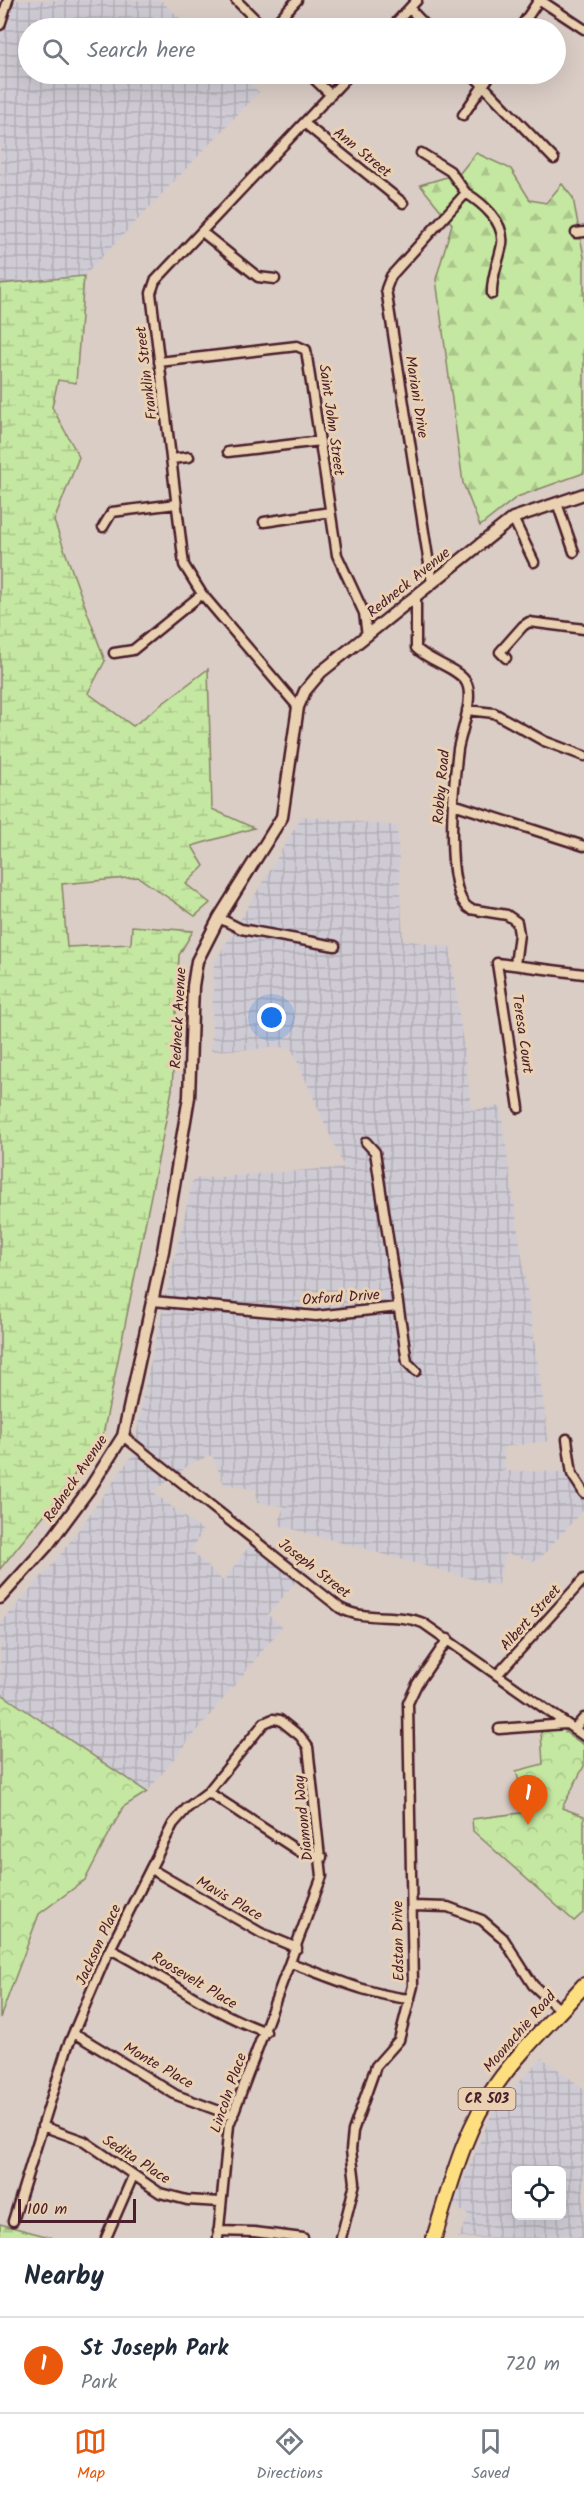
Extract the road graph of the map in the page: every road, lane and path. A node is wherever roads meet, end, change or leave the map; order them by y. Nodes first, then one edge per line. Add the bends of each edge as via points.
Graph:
1 (8, 0) edge
2 (236, 0) edge
3 (297, 0) edge
4 (417, 0) edge
5 (539, 0) edge
6 (410, 9) junction
7 (254, 18) edge
8 (280, 18) edge
9 (401, 18) edge
10 (419, 18) edge
11 (527, 18) edge
12 (0, 25) edge
13 (584, 29) edge
14 (319, 84) edge
15 (341, 84) edge
16 (483, 86) joint
17 (331, 95) junction
18 (463, 116) dead end
19 (304, 123) junction
20 (421, 153) dead end
21 (554, 159) dead end
22 (466, 193) junction
23 (403, 203) dead end
24 (202, 232) junction
25 (275, 279) dead end
26 (492, 294) dead end
27 (159, 362) junction
28 (320, 441) junction
29 (228, 452) dead end
30 (189, 457) dead end
31 (171, 459) junction
32 (584, 494) edge
33 (557, 503) junction
34 (176, 504) junction
35 (330, 512) junction
36 (513, 518) junction
37 (264, 522) dead end
38 (104, 527) dead end
39 (574, 552) dead end
40 (534, 562) dead end
41 (432, 583) junction
42 (202, 594) junction
43 (416, 596) junction
44 (584, 629) edge
45 (367, 636) junction
46 (114, 653) dead end
47 (506, 658) dead end
48 (298, 707) junction
49 (467, 710) junction
50 (584, 756) edge
51 (453, 804) junction
52 (584, 846) edge
53 (219, 918) junction
54 (335, 946) dead end
55 (515, 965) junction
56 (584, 974) edge
57 (519, 1108) dead end
58 (366, 1142) dead end
59 (153, 1301) junction
60 (398, 1307) junction
61 (416, 1371) dead end
62 (123, 1436) junction
63 (567, 1439) dead end
64 (579, 1480) edge
65 (584, 1493) edge
66 (584, 1579) edge
67 (0, 1598) edge
68 (448, 1639) junction
69 (497, 1675) junction
70 (584, 1718) edge
71 (273, 1719) joint
72 (566, 1724) junction
73 (499, 1729) dead end
74 (574, 1729) junction
75 (584, 1736) edge
76 (208, 1792) junction
77 (322, 1857) junction
78 (151, 1869) junction
79 (412, 1906) junction
80 (297, 1948) junction
81 (110, 1949) junction
82 (291, 1963) junction
83 (584, 1985) edge
84 (410, 1999) junction
85 (561, 2011) junction
86 (266, 2032) junction
87 (74, 2033) junction
88 (233, 2116) junction
89 (42, 2126) junction
90 (133, 2176) junction
91 (220, 2202) junction
92 (13, 2221) dead end
93 (218, 2234) edge
94 (106, 2238) edge
95 (303, 2238) edge
96 (341, 2238) edge
97 (435, 2238) edge

1 - 12 street
2 - 7 street
3 - 8 street
4 - 6 street
5 - 11 street
5 - 13 street
6 - 9 street
6 - 10 street
14 - 17 street
15 - 17 street, Franklin Street
16 - 18 street
16 - 21 street
17 - 19 street, Franklin Street
19 - 23 street, Ann Street
19 - 24 street, Franklin Street
20 - 22 street via 450,171
22 - 26 street via 483,204 497,224 502,241 491,280
22 - 41 street, Mariani Drive via 391,276 386,289
24 - 25 street via 258,277
24 - 27 street, Franklin Street via 152,287
27 - 28 street, Saint John Street via 302,347 308,354
27 - 31 street, Franklin Street
28 - 29 street
28 - 35 street, Saint John Street
30 - 31 street
31 - 34 street, Franklin Street
32 - 33 street, Redneck Avenue
33 - 36 street, Redneck Avenue
33 - 39 street
34 - 38 street via 112,512
34 - 42 street, Franklin Street via 184,565
35 - 37 street
35 - 45 street, Saint John Street via 337,555 364,613
36 - 40 street
36 - 41 street, Redneck Avenue
41 - 43 street, Redneck Avenue
42 - 46 street via 134,650
42 - 48 street, Franklin Street
43 - 45 street, Redneck Avenue
43 - 49 street, Robby Road via 416,648 463,678 468,688
44 - 47 street via 529,622 500,652
45 - 48 street, Redneck Avenue via 321,672
48 - 53 street, Redneck Avenue via 282,817
49 - 50 street via 494,713 544,741
49 - 51 street, Robby Road via 458,748
51 - 52 street
51 - 55 street, Robby Road via 451,828 458,895 470,909 507,915 517,922
53 - 54 street via 241,929
53 - 59 street, Redneck Avenue via 201,950 194,973 189,1097
55 - 56 street
55 - 57 street, Teresa Court via 497,963
58 - 60 street, Oxford Drive via 375,1152
59 - 60 street, Oxford Drive via 316,1316
59 - 62 street, Redneck Avenue
60 - 61 street via 407,1362
62 - 67 street, Redneck Avenue via 47,1546
62 - 68 street, Joseph Street via 340,1608 358,1615 412,1618
63 - 64 street
64 - 65 street
66 - 69 street, Albert Street
68 - 69 street, Joseph Street
68 - 79 street, Edstan Drive via 408,1703
69 - 72 street, Joseph Street
70 - 74 street
71 - 76 street, Jackson Place via 264,1723
71 - 77 street, Diamond Way via 300,1736 308,1747
72 - 73 street
72 - 74 street, Joseph Street
74 - 75 street, Joseph Street
76 - 77 street via 300,1852
76 - 78 street, Jackson Place via 180,1815
77 - 80 street, Diamond Way via 320,1886
78 - 80 street, Mavis Place via 261,1933
78 - 81 street, Jackson Place
79 - 84 street, Edstan Drive via 414,1975
79 - 85 street via 448,1907 482,1920 503,1938 533,1985
80 - 82 street, Diamond Way
81 - 86 street, Roosevelt Place via 208,2007
81 - 87 street, Jackson Place
82 - 84 street via 391,1997
82 - 86 street, Lincoln Place
83 - 85 main road, Moonachie Road / CR 503
84 - 96 street, Edstan Drive via 399,2040 376,2066 353,2131 355,2183
85 - 97 main road, Moonachie Road / CR 503 via 503,2075 487,2100 460,2158
86 - 88 street, Lincoln Place
87 - 88 street, Monte Place via 176,2095
87 - 89 street, Jackson Place
88 - 91 street, Lincoln Place
89 - 90 street, Sedita Place via 84,2142
89 - 92 street, Jackson Place
90 - 91 street, Sedita Place via 174,2198
90 - 94 street
91 - 93 street, Lincoln Place
93 - 95 street via 254,2232

